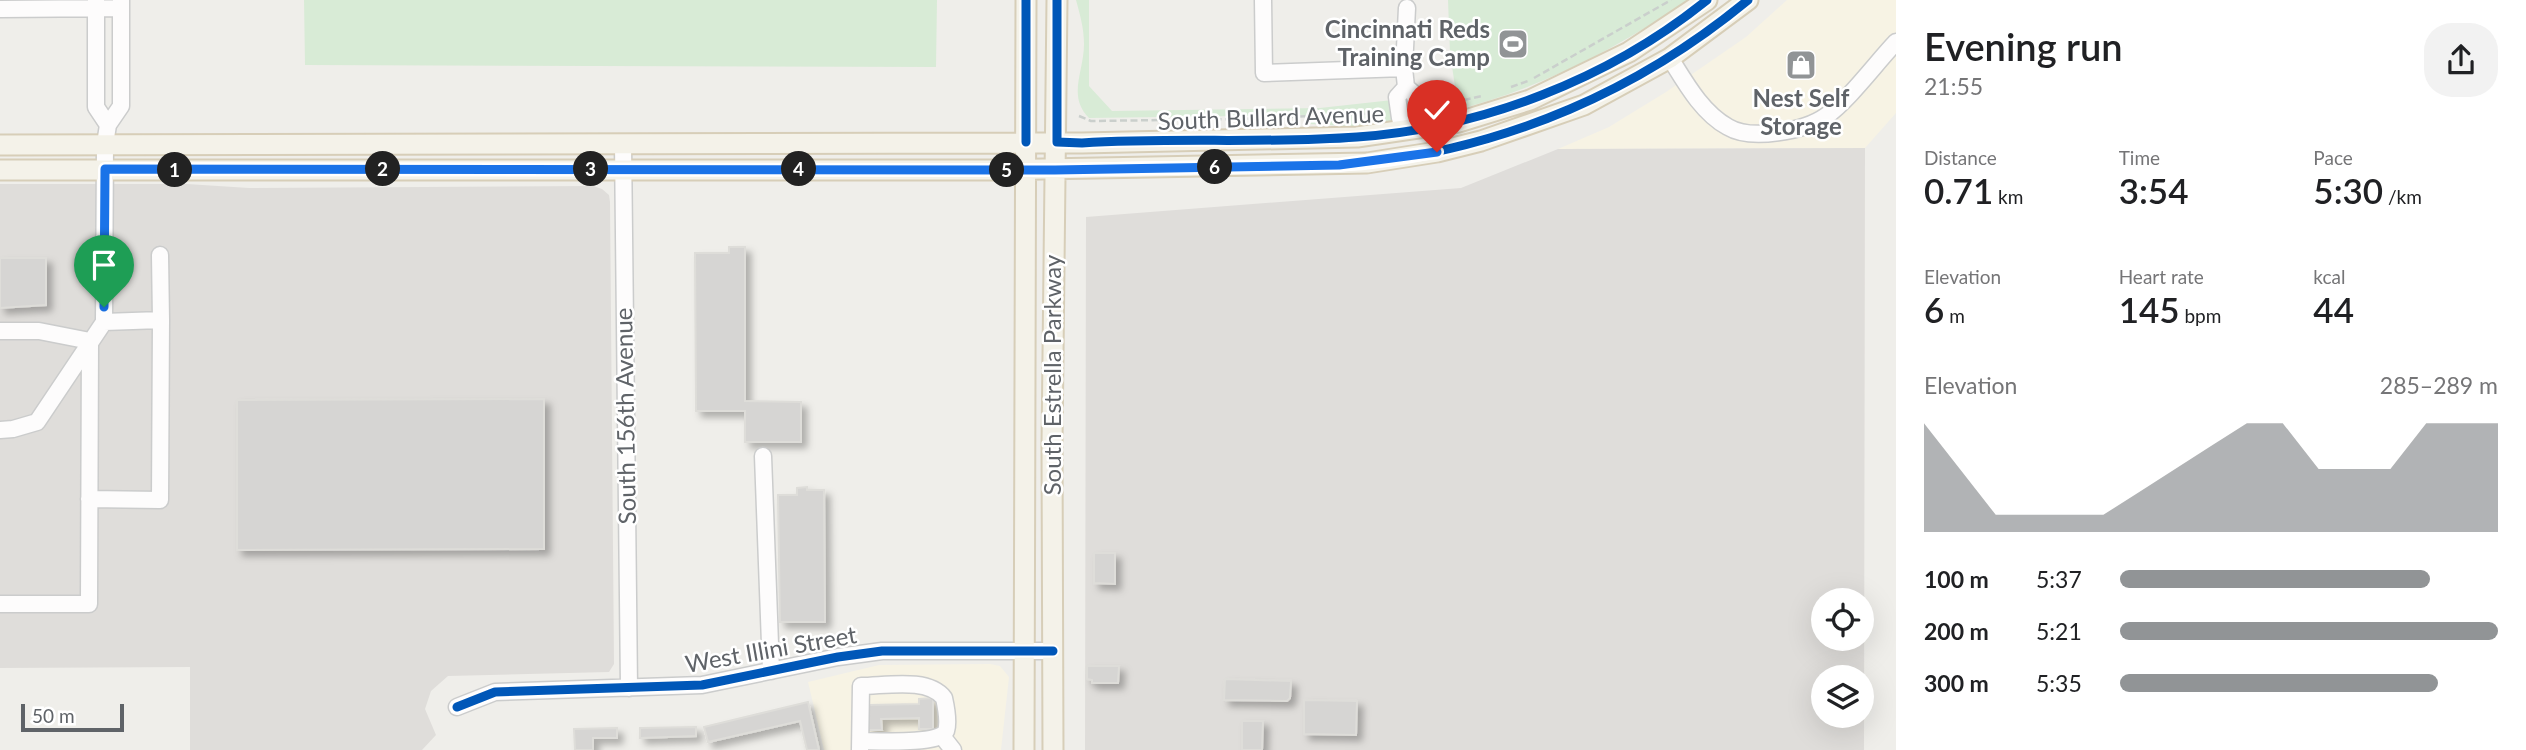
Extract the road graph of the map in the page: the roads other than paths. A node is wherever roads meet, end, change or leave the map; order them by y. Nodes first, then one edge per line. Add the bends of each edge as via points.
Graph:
1 (1026, 0) edge
2 (1057, 0) edge
3 (1263, 0) edge
4 (1707, 0) edge
5 (1748, 0) edge
6 (96, 4) edge
7 (121, 4) edge
8 (1407, 8) dead end
9 (0, 9) edge
10 (1896, 42) edge
11 (1670, 58) junction
12 (1404, 68) junction
13 (1412, 125) junction
14 (107, 135) junction
15 (1026, 142) junction
16 (1057, 142) junction
17 (623, 144) junction
18 (0, 145) edge
19 (105, 169) junction
20 (624, 169) junction
21 (0, 170) edge
22 (1026, 170) junction
23 (1055, 170) junction
24 (160, 255) dead end
25 (161, 320) junction
26 (104, 322) junction
27 (0, 331) edge
28 (90, 341) junction
29 (0, 429) edge
30 (763, 456) dead end
31 (89, 499) junction
32 (0, 604) edge
33 (1053, 650) junction
34 (1024, 651) junction
35 (771, 671) junction
36 (629, 688) junction
37 (457, 707) dead end
38 (942, 736) junction
39 (860, 746) edge
40 (953, 750) edge
41 (1024, 750) edge
42 (1053, 750) edge

1 - 15 main road, South Estrella Parkway
2 - 16 main road, South Estrella Parkway
3 - 12 street via 1264,74
4 - 13 main road, South Bullard Avenue via 1629,52 1570,83 1493,112
5 - 11 main road, South Bullard Avenue
6 - 7 street
6 - 9 street
6 - 14 street via 96,107
7 - 14 street via 121,106
8 - 12 street
10 - 11 street via 1827,116 1780,133 1728,128 1689,88
11 - 23 main road, South Bullard Avenue via 1584,105 1437,152 1339,165
12 - 13 street via 1406,87 1397,97 1400,117
13 - 16 main road, South Bullard Avenue via 1326,139
14 - 17 main road, South Bullard Avenue
14 - 18 main road, South Bullard Avenue
14 - 19 street
15 - 16 main road, South Bullard Avenue
15 - 17 main road, South Bullard Avenue
15 - 22 main road, South Estrella Parkway
16 - 23 main road, South Estrella Parkway
17 - 20 street, South 156th Avenue
19 - 20 main road, South Bullard Avenue
19 - 21 main road, South Bullard Avenue
19 - 26 street
20 - 22 main road, South Bullard Avenue
20 - 36 street, South 156th Avenue
22 - 23 main road, South Bullard Avenue
22 - 34 main road, South Estrella Parkway
23 - 33 main road, South Estrella Parkway
24 - 25 street
25 - 26 street
25 - 31 street via 160,500
26 - 28 street
27 - 28 street via 39,331
28 - 29 street via 37,422
28 - 31 street
30 - 35 street
31 - 32 street via 89,604
33 - 34 street, West Illini Street
33 - 42 main road, South Estrella Parkway
34 - 35 street, West Illini Street via 882,652
34 - 41 main road, South Estrella Parkway
35 - 36 street, West Illini Street via 702,685
36 - 37 street, West Illini Street via 495,692
38 - 39 street
38 - 39 street via 946,730 944,698 936,690 861,686
38 - 40 street

